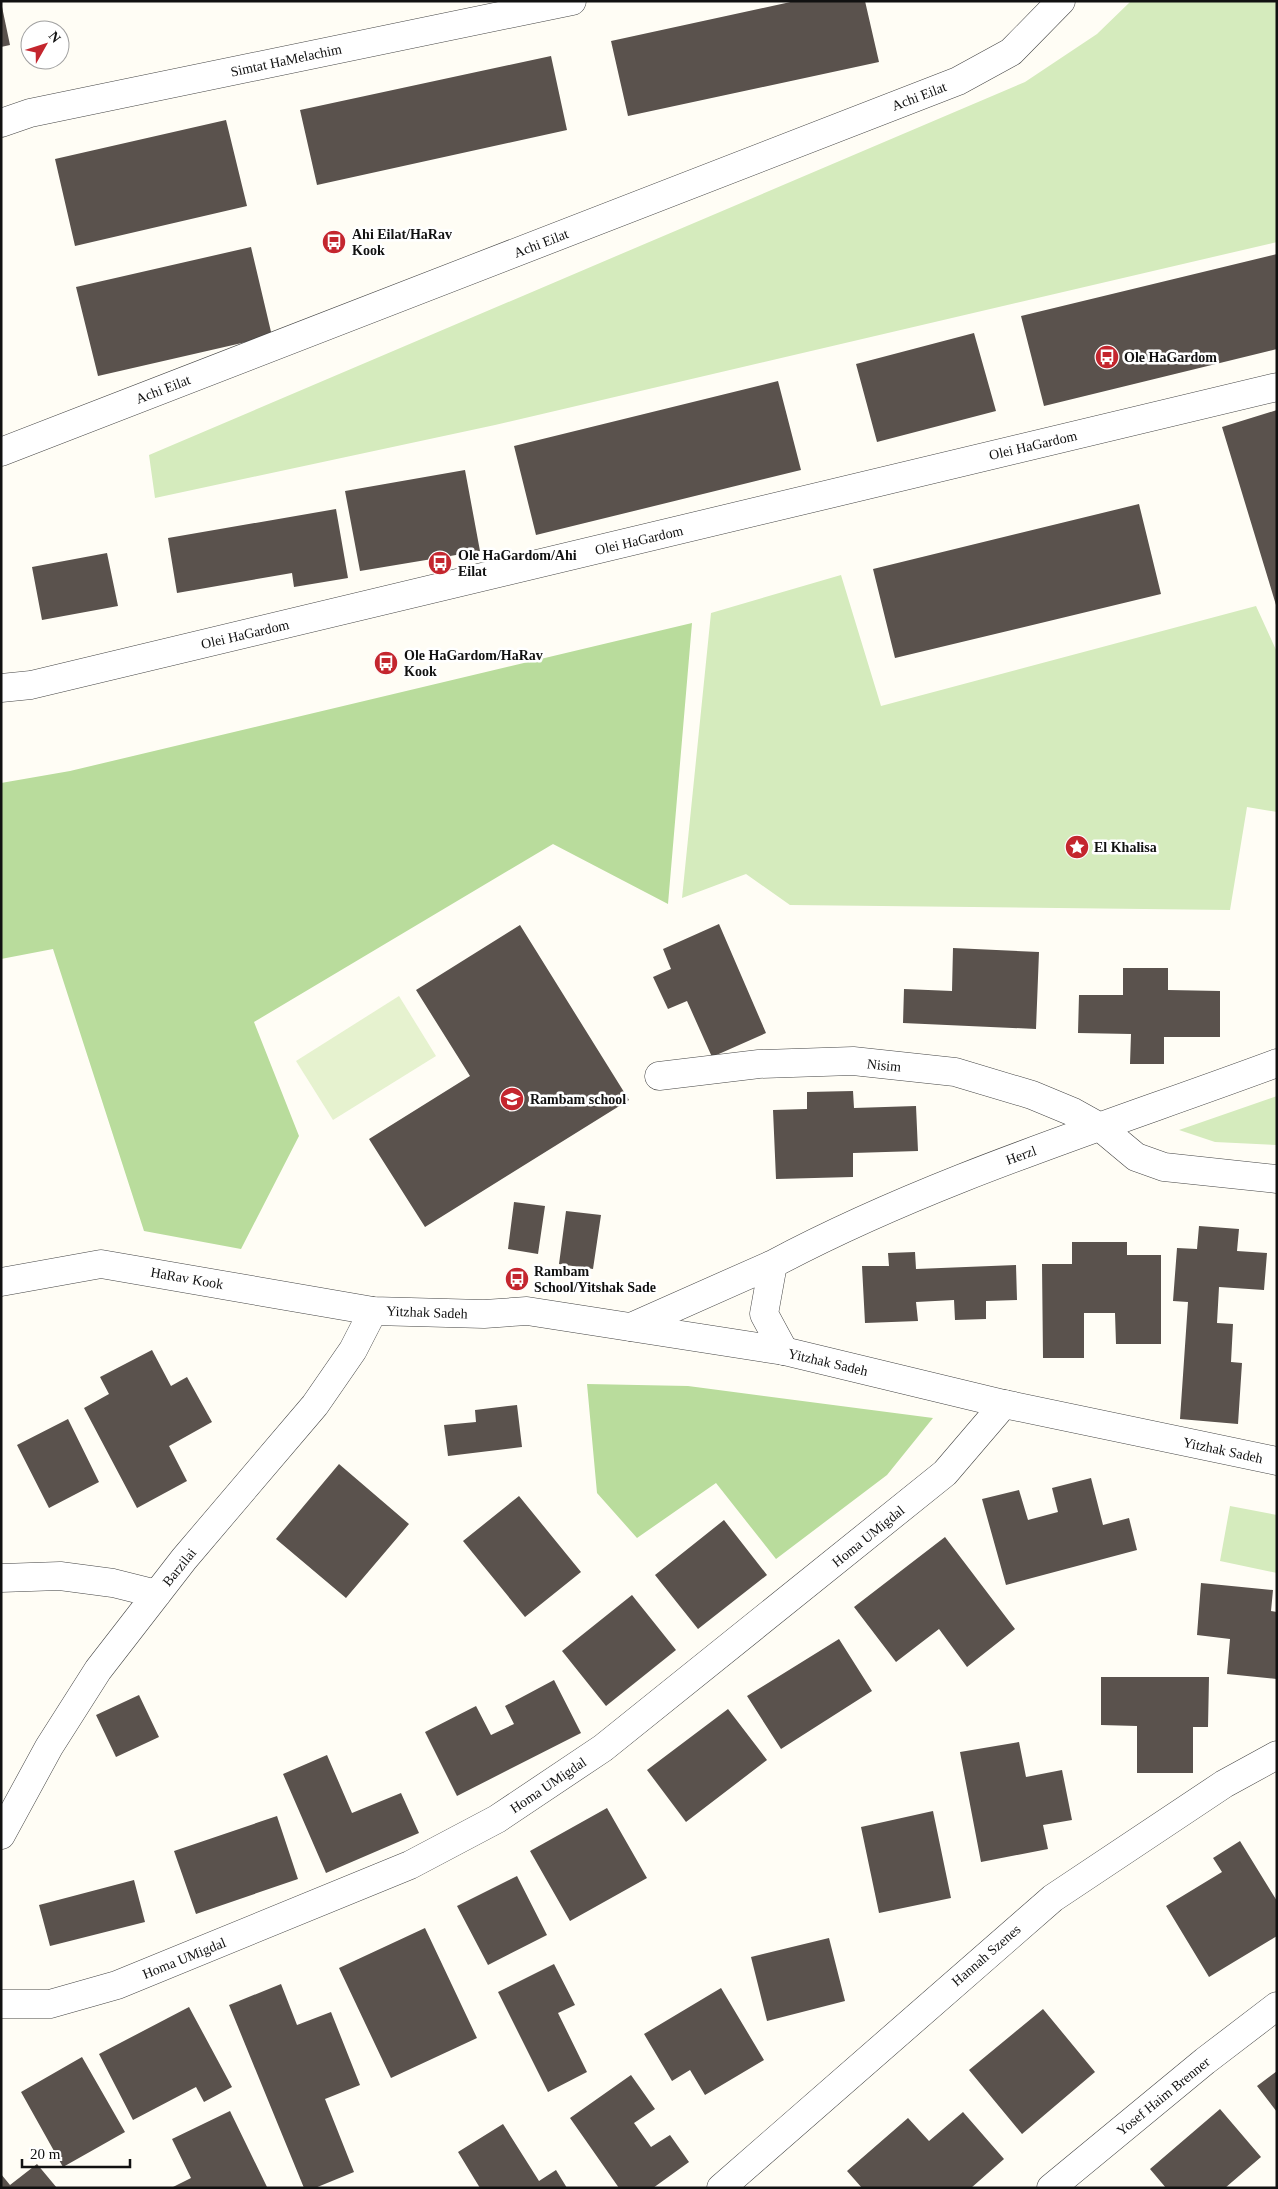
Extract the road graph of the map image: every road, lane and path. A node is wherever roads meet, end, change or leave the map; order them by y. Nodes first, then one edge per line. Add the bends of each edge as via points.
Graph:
1 (572, 1) edge
2 (1061, 1) edge
3 (1, 123) edge
4 (1277, 387) edge
5 (1, 452) edge
6 (1, 688) edge
7 (1277, 1063) edge
8 (659, 1076) dead end
9 (1100, 1127) junction
10 (1277, 1179) edge
11 (773, 1264) junction
12 (1, 1282) edge
13 (373, 1311) junction
14 (631, 1326) junction
15 (784, 1351) junction
16 (1004, 1404) junction
17 (1277, 1461) edge
18 (1, 1578) edge
19 (157, 1594) junction
20 (1277, 1755) edge
21 (1, 1835) edge
22 (1, 2004) edge
23 (1277, 2006) edge
24 (721, 2188) edge
25 (1051, 2188) edge

1 - 3 street, Simtat HaMelachim via 30,113
2 - 5 street, Achi Eilat via 1011,52 958,81
4 - 6 street, Olei HaGardom via 31,685
7 - 9 street, Herzl
8 - 9 street, Nisim via 759,1064 852,1061 946,1071 1032,1095 1074,1112
9 - 10 street, Nisim via 1136,1157 1164,1167
9 - 11 street, Herzl via 1006,1160 870,1217
11 - 14 street, Herzl
11 - 15 street via 764,1314
12 - 13 street, HaRav Kook via 101,1264
13 - 14 street, Yitzhak Sadeh via 484,1314 527,1311
13 - 19 street, Barzilai via 315,1406
14 - 15 street, Yitzhak Sadeh
15 - 16 street, Yitzhak Sadeh
16 - 17 street, Yitzhak Sadeh
16 - 22 street, Homa UMigdal via 945,1473 603,1748 497,1819 410,1865 118,1986 50,2004
18 - 19 street via 60,1576 113,1583
19 - 21 street, Barzilai via 98,1670 68,1716
20 - 24 street, Hannah Szenes via 1224,1784 1053,1898
23 - 25 street, Yosef Haim Brenner via 1204,2061

